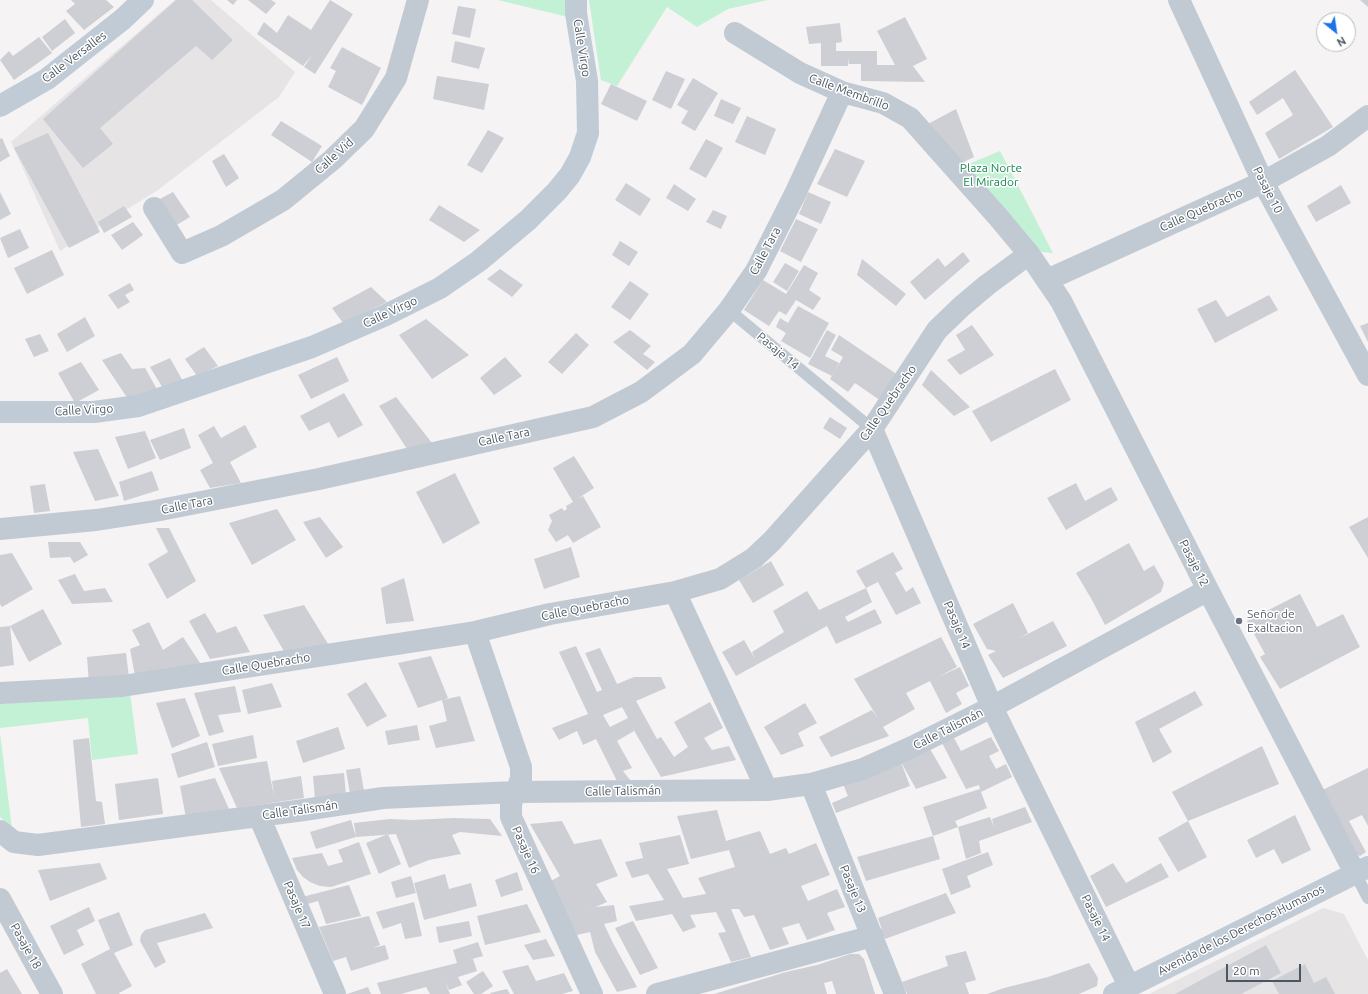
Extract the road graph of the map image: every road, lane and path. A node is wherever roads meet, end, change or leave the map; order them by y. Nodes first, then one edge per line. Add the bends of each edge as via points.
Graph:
1 (142, 0) edge
2 (418, 0) edge
3 (576, 0) edge
4 (1179, 0) edge
5 (735, 33) dead end
6 (842, 92) junction
7 (0, 106) edge
8 (1368, 116) edge
9 (1263, 182) junction
10 (154, 208) dead end
11 (1029, 254) junction
12 (1047, 280) junction
13 (729, 310) junction
14 (1368, 375) edge
15 (0, 412) edge
16 (872, 429) junction
17 (0, 529) edge
18 (1208, 590) junction
19 (675, 592) junction
20 (475, 632) junction
21 (0, 692) edge
22 (992, 707) junction
23 (811, 784) junction
24 (767, 790) junction
25 (515, 792) junction
26 (259, 816) junction
27 (0, 831) edge
28 (1362, 870) edge
29 (1368, 898) edge
30 (0, 899) edge
31 (873, 936) junction
32 (1122, 990) edge
33 (52, 994) edge
34 (335, 994) edge
35 (592, 994) edge
36 (657, 994) edge
37 (895, 994) edge

1 - 7 street, Calle Versalles via 123,19 47,79
2 - 10 street, Calle Vid via 396,78 364,129 332,160 282,200 220,236 182,253
3 - 15 street, Calle Virgo via 587,81 588,133 580,157 557,191 528,220 479,261 440,288 319,344 138,406 94,412
4 - 9 street, Pasaje 10
5 - 6 street, Calle Membrillo via 800,73
6 - 11 street, Calle Membrillo via 883,103 910,118
6 - 13 street, Calle Tara via 756,271
8 - 9 street, Calle Quebracho via 1328,146
9 - 12 street, Calle Quebracho
9 - 14 street, Pasaje 10
11 - 12 street, Pasaje 12
11 - 16 street, Calle Quebracho via 977,293 937,330
12 - 18 street, Pasaje 12 via 1061,301
13 - 16 lane, Pasaje 14
13 - 17 street, Calle Tara via 692,354 641,392 593,416 319,480 155,511 96,520
16 - 19 street, Calle Quebracho via 754,558 720,579
16 - 22 street, Pasaje 14
18 - 22 street, Calle Talismán
18 - 28 street, Pasaje 12
19 - 20 street, Calle Quebracho via 550,614
19 - 24 street
20 - 21 street, Calle Quebracho via 122,686
20 - 25 street, Pasaje 16 via 521,767 521,779
22 - 23 street, Calle Talismán via 863,769
22 - 32 street, Pasaje 14
23 - 24 street, Calle Talismán
23 - 31 street, Pasaje 13
24 - 25 street, Calle Talismán
25 - 26 street, Calle Talismán via 383,798
25 - 35 street, Pasaje 16 via 511,817
26 - 27 street, Calle Talismán via 38,845 14,842
26 - 34 street, Pasaje 17
28 - 29 lane
28 - 32 street, Avenida de los Derechos Humanos
30 - 33 street, Pasaje 18
31 - 36 street
31 - 37 street, Pasaje 13

